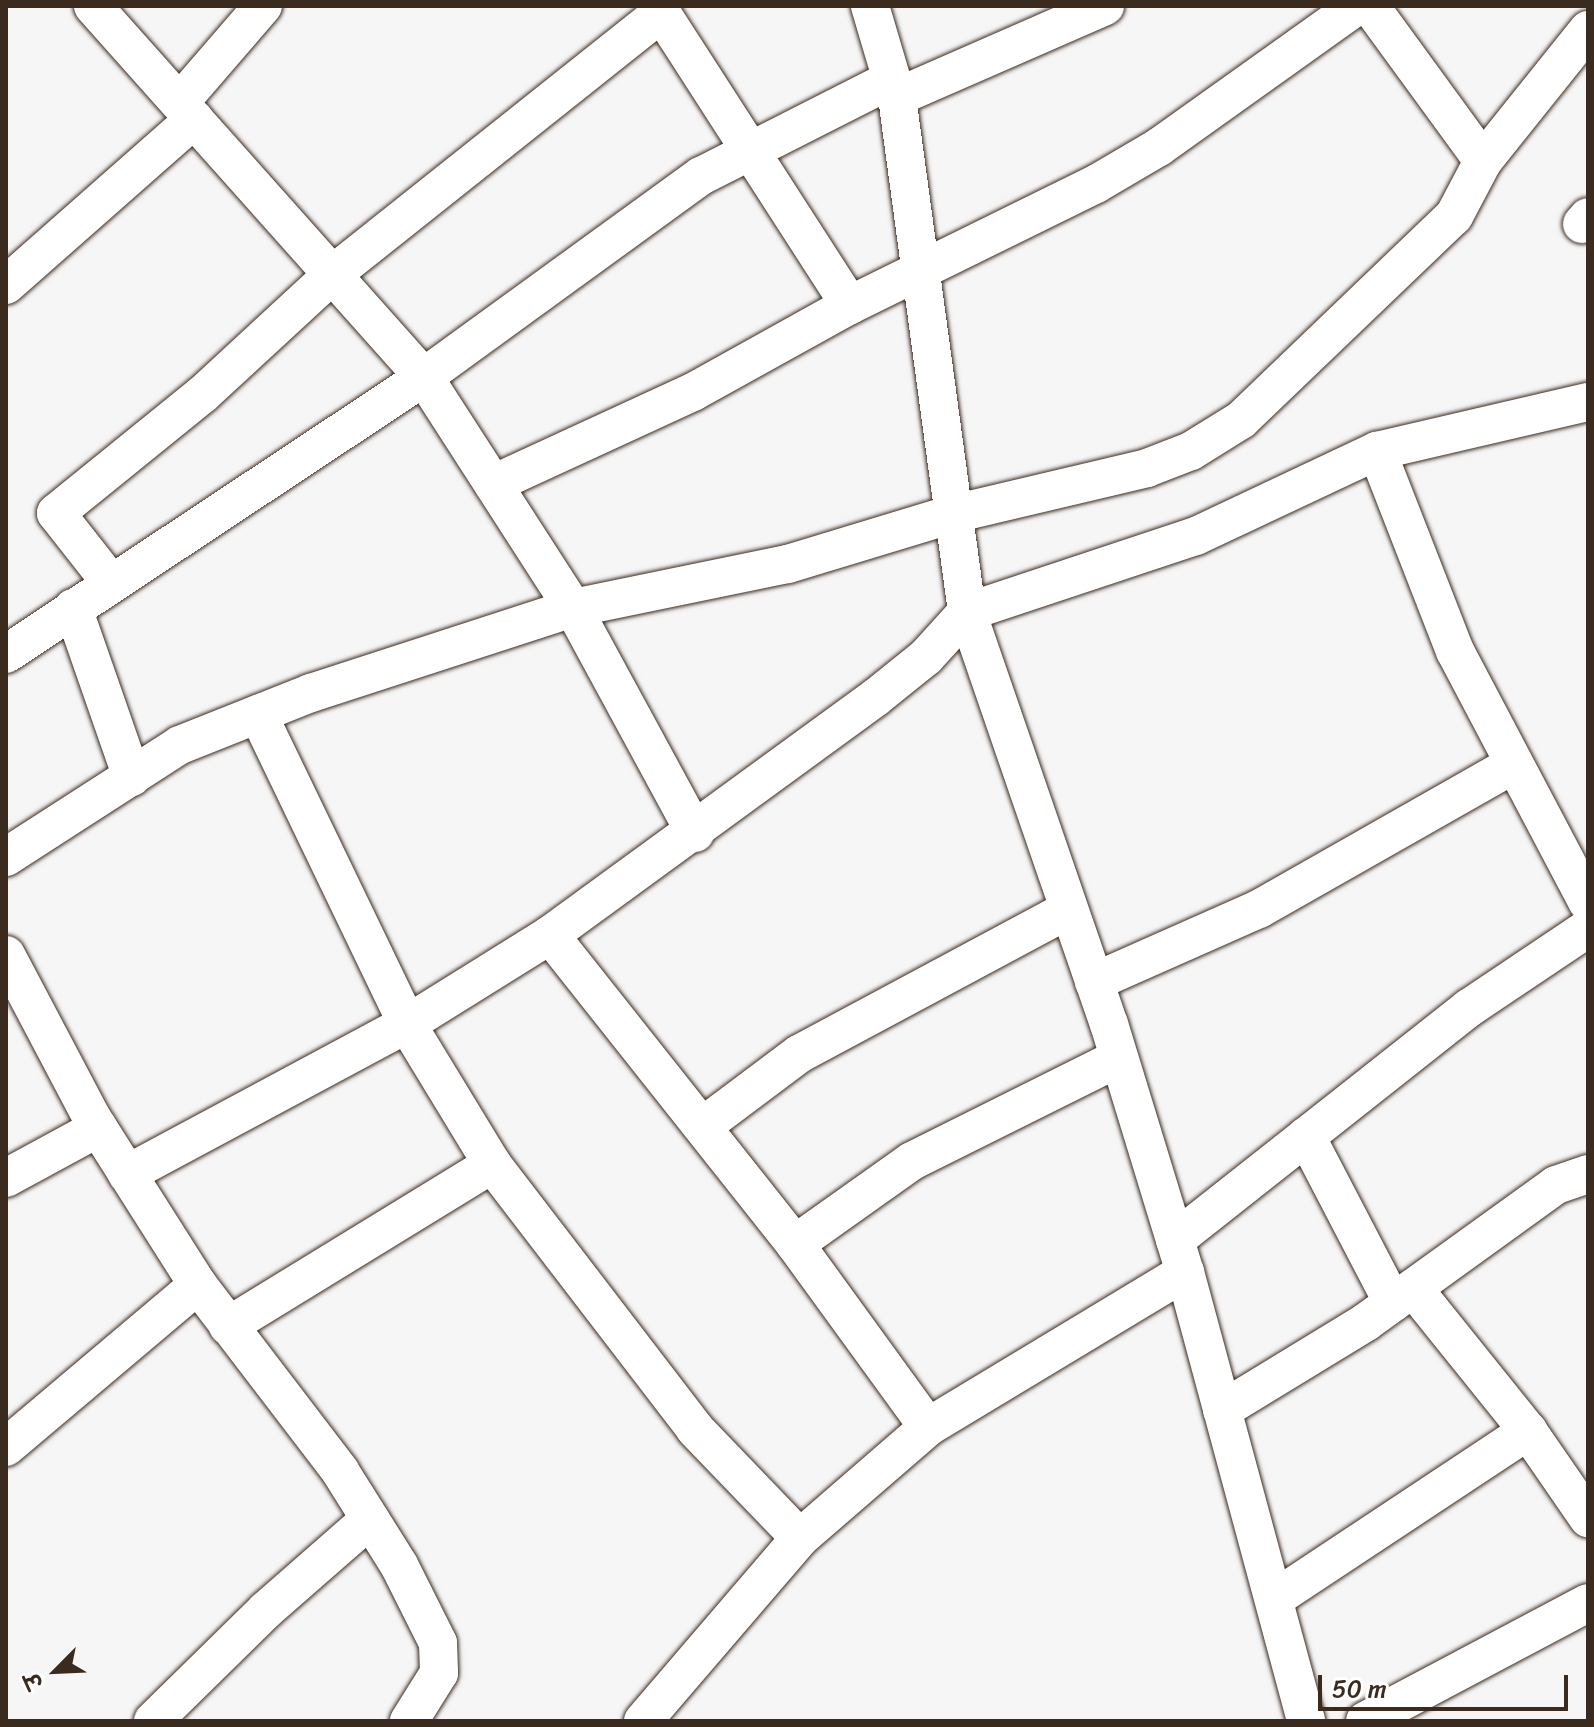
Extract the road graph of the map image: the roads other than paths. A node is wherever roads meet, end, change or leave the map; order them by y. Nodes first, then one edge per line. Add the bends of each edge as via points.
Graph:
1 (263, 6) edge
2 (870, 6) edge
3 (1105, 6) edge
4 (1357, 6) edge
5 (1370, 6) edge
6 (102, 9) edge
7 (660, 9) edge
8 (1588, 30) edge
9 (894, 88) junction
10 (187, 110) junction
11 (752, 150) junction
12 (1483, 161) junction
13 (919, 272) junction
14 (333, 274) junction
15 (6, 285) edge
16 (850, 305) junction
17 (424, 377) junction
18 (1588, 402) edge
19 (1377, 451) junction
20 (493, 484) junction
21 (953, 514) junction
22 (111, 583) junction
23 (73, 608) junction
24 (573, 608) junction
25 (967, 612) junction
26 (6, 654) edge
27 (258, 714) junction
28 (1514, 764) junction
29 (132, 777) junction
30 (695, 833) junction
31 (6, 857) edge
32 (1588, 903) edge
33 (1069, 909) junction
34 (1588, 928) edge
35 (550, 935) junction
36 (6, 955) edge
37 (1094, 982) junction
38 (407, 1024) junction
39 (1119, 1058) junction
40 (703, 1126) junction
41 (98, 1128) junction
42 (1306, 1136) junction
43 (492, 1164) junction
44 (127, 1174) junction
45 (1588, 1174) edge
46 (6, 1178) edge
47 (795, 1244) junction
48 (1180, 1256) junction
49 (198, 1285) junction
50 (1403, 1295) junction
51 (228, 1326) junction
52 (1222, 1410) junction
53 (928, 1427) junction
54 (1528, 1431) junction
55 (6, 1447) edge
56 (1588, 1518) edge
57 (370, 1519) junction
58 (800, 1538) junction
59 (1274, 1599) junction
60 (1588, 1603) edge
61 (153, 1721) edge
62 (409, 1721) edge
63 (643, 1721) edge
64 (1306, 1721) edge
65 (1365, 1721) edge

1 - 10 street
2 - 9 street
3 - 9 street
4 - 13 street via 1159,147
5 - 12 street
6 - 10 street
7 - 11 street
7 - 14 street
8 - 12 street
9 - 11 street
9 - 13 street
10 - 14 street
10 - 15 street
11 - 16 street
11 - 17 street via 701,176
12 - 21 street via 1454,216 1241,420 1191,451 1147,468
13 - 16 street
13 - 21 street
14 - 17 street
14 - 22 street via 203,394 56,513
16 - 20 street via 693,392
17 - 20 street
17 - 22 street
18 - 19 street
19 - 25 street via 1196,536
19 - 28 street via 1455,651
20 - 24 street
21 - 24 street via 788,564
21 - 25 street
22 - 23 street
23 - 26 street
23 - 29 street
24 - 27 street
24 - 30 street
25 - 30 street via 926,657
25 - 33 street
27 - 29 street via 180,745
27 - 38 street
28 - 32 street
28 - 37 street via 1259,909
29 - 31 street
30 - 35 street
33 - 37 street
33 - 40 street via 799,1054
34 - 42 street via 1469,1008
35 - 38 street
35 - 40 street
36 - 41 street
37 - 39 street
38 - 43 street
38 - 44 street
39 - 47 street via 912,1161
39 - 48 street
40 - 47 street
41 - 44 street
41 - 46 street
42 - 48 street
42 - 50 street
43 - 51 street
43 - 58 street via 695,1429
44 - 49 street
45 - 50 street via 1556,1185
47 - 53 street
48 - 52 street
48 - 53 street
49 - 51 street
49 - 55 street
50 - 52 street
50 - 54 street
51 - 57 street via 340,1471
52 - 59 street
53 - 58 street
54 - 56 street
54 - 59 street
57 - 61 street via 266,1610
57 - 62 street via 438,1643 439,1673
58 - 63 street
59 - 64 street
60 - 65 street

